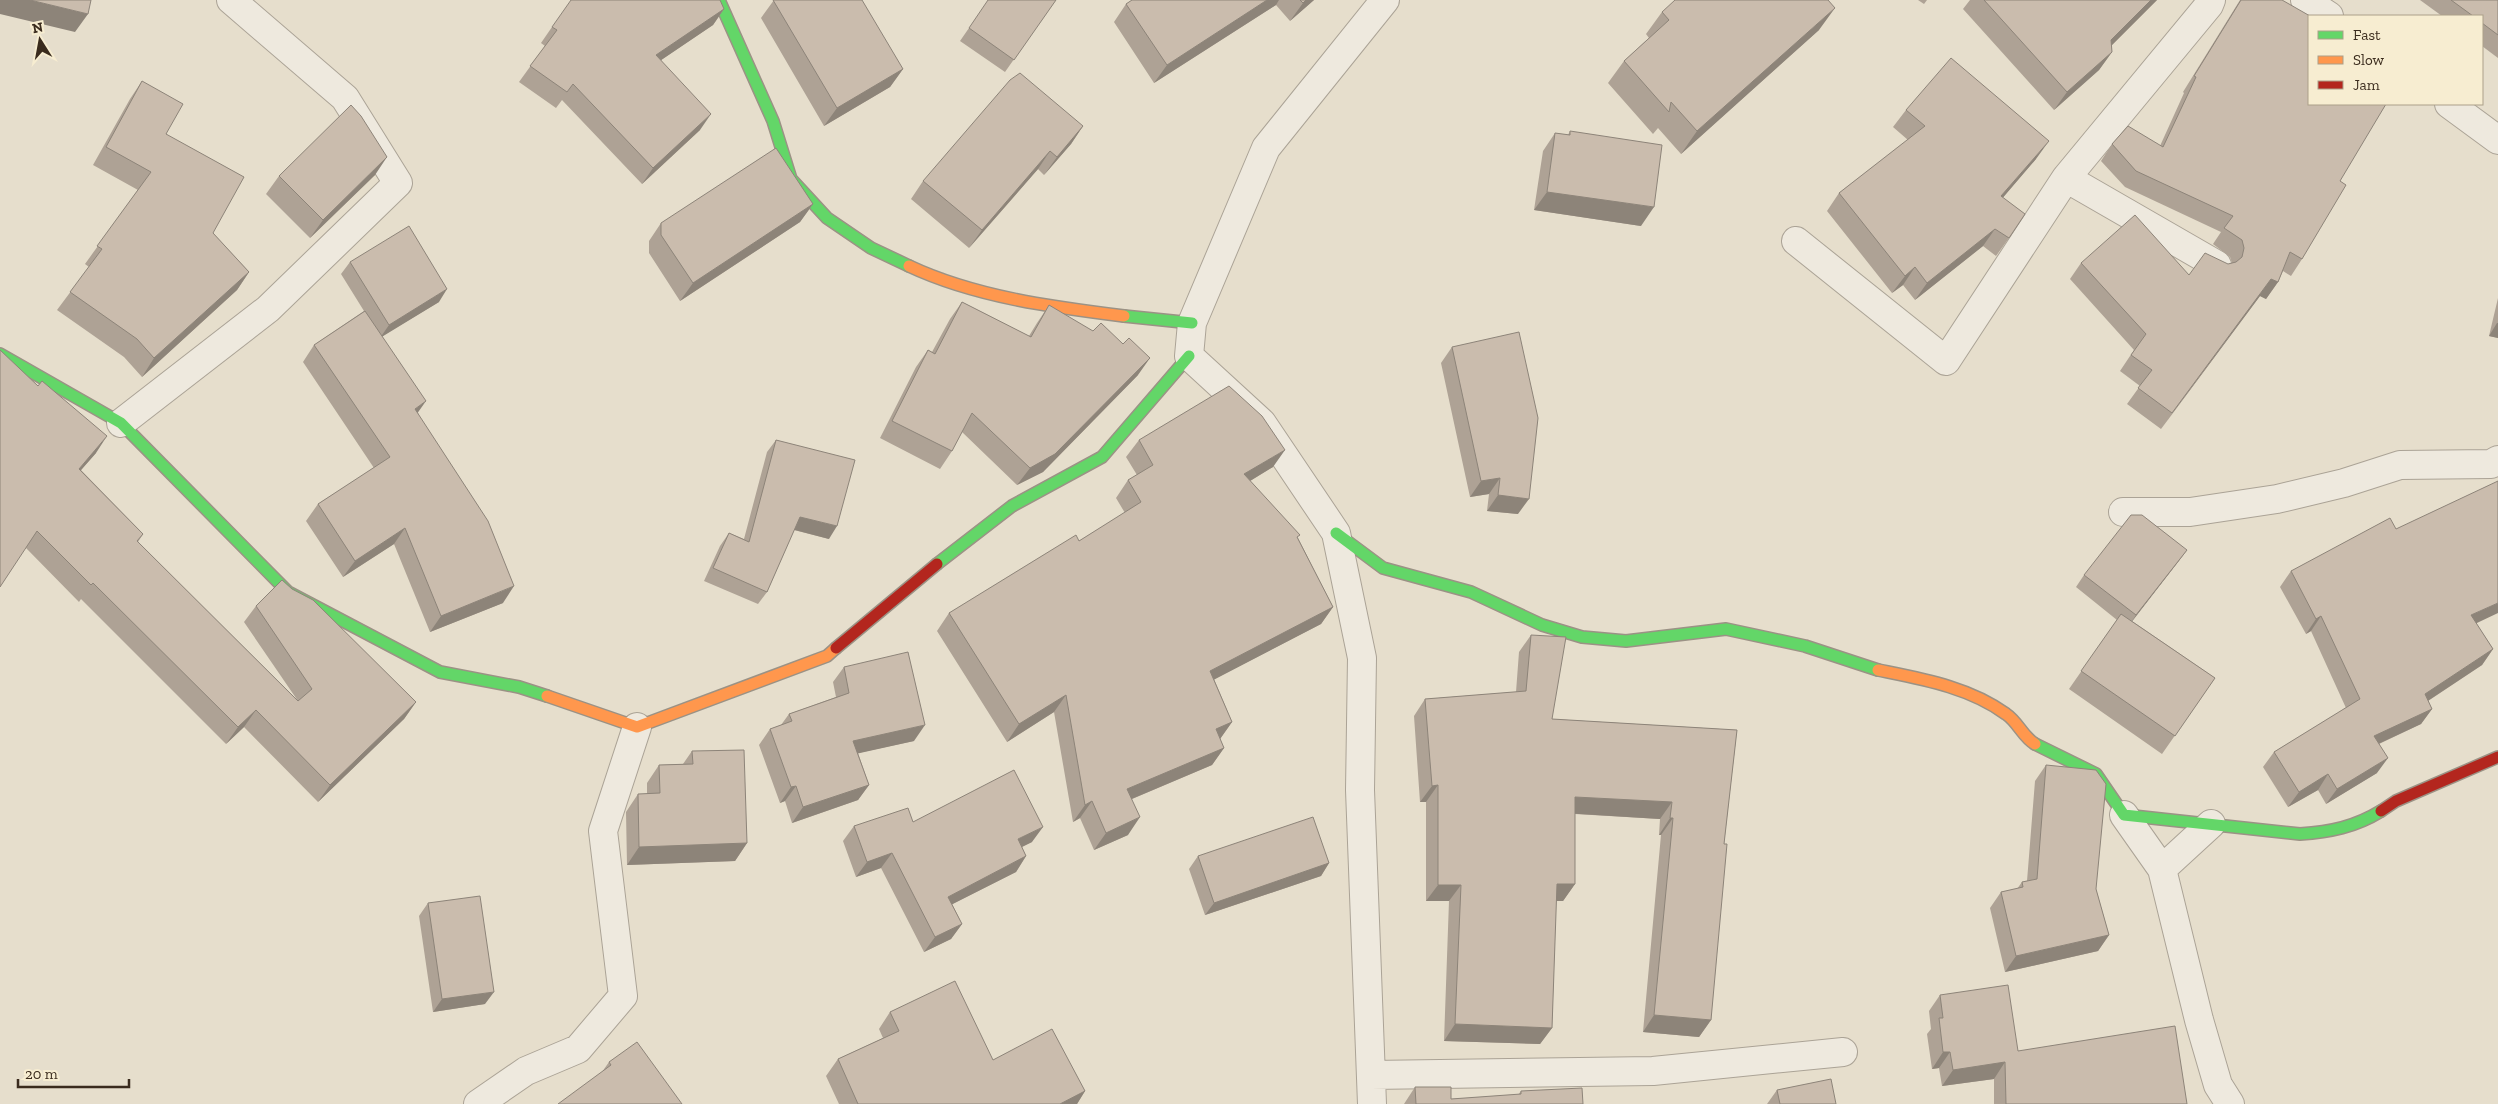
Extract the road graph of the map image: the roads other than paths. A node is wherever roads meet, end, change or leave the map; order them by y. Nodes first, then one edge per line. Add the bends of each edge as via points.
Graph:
1 (231, 0) edge
2 (719, 0) edge
3 (1385, 0) edge
4 (2211, 0) edge
5 (2306, 0) edge
6 (2328, 15) edge
7 (2450, 105) edge
8 (2498, 140) edge
9 (2066, 178) junction
10 (1796, 241) dead end
11 (2217, 265) edge
12 (1192, 323) junction
13 (0, 354) edge
14 (1189, 356) junction
15 (121, 423) junction
16 (2498, 460) edge
17 (2123, 512) dead end
18 (1336, 533) junction
19 (637, 727) junction
20 (2498, 757) edge
21 (2124, 816) junction
22 (2211, 824) junction
23 (2162, 869) junction
24 (1843, 1052) dead end
25 (1371, 1075) junction
26 (478, 1104) edge
27 (1372, 1104) edge
28 (2230, 1104) edge

1 - 15 street via 345,98 398,183 268,309
2 - 12 street via 774,123 790,177 828,220 859,243 953,284 1083,311
3 - 12 street via 1266,148
4 - 9 street
5 - 6 street
7 - 8 street
9 - 10 street via 1946,361
9 - 11 street
12 - 14 street
13 - 15 street
14 - 18 street via 1262,423
14 - 19 street via 1102,458 1012,506 827,656
15 - 19 street via 288,592 440,672 519,687
16 - 17 street via 2491,464 2400,465 2277,499 2190,512
18 - 21 street via 1383,568 1471,592 1542,625 1582,637 1626,641 1726,629 1750,632 1805,646 1866,668 1930,681 1988,701 2015,720 2032,743 2096,774
18 - 25 street via 1362,658 1360,790
19 - 26 street via 602,831 623,996 578,1048 526,1071
20 - 22 street via 2396,801 2363,822 2328,832 2300,834
21 - 22 street
21 - 23 street
22 - 23 street
23 - 28 street via 2204,1039 2218,1085
24 - 25 street via 1653,1071
25 - 27 street

